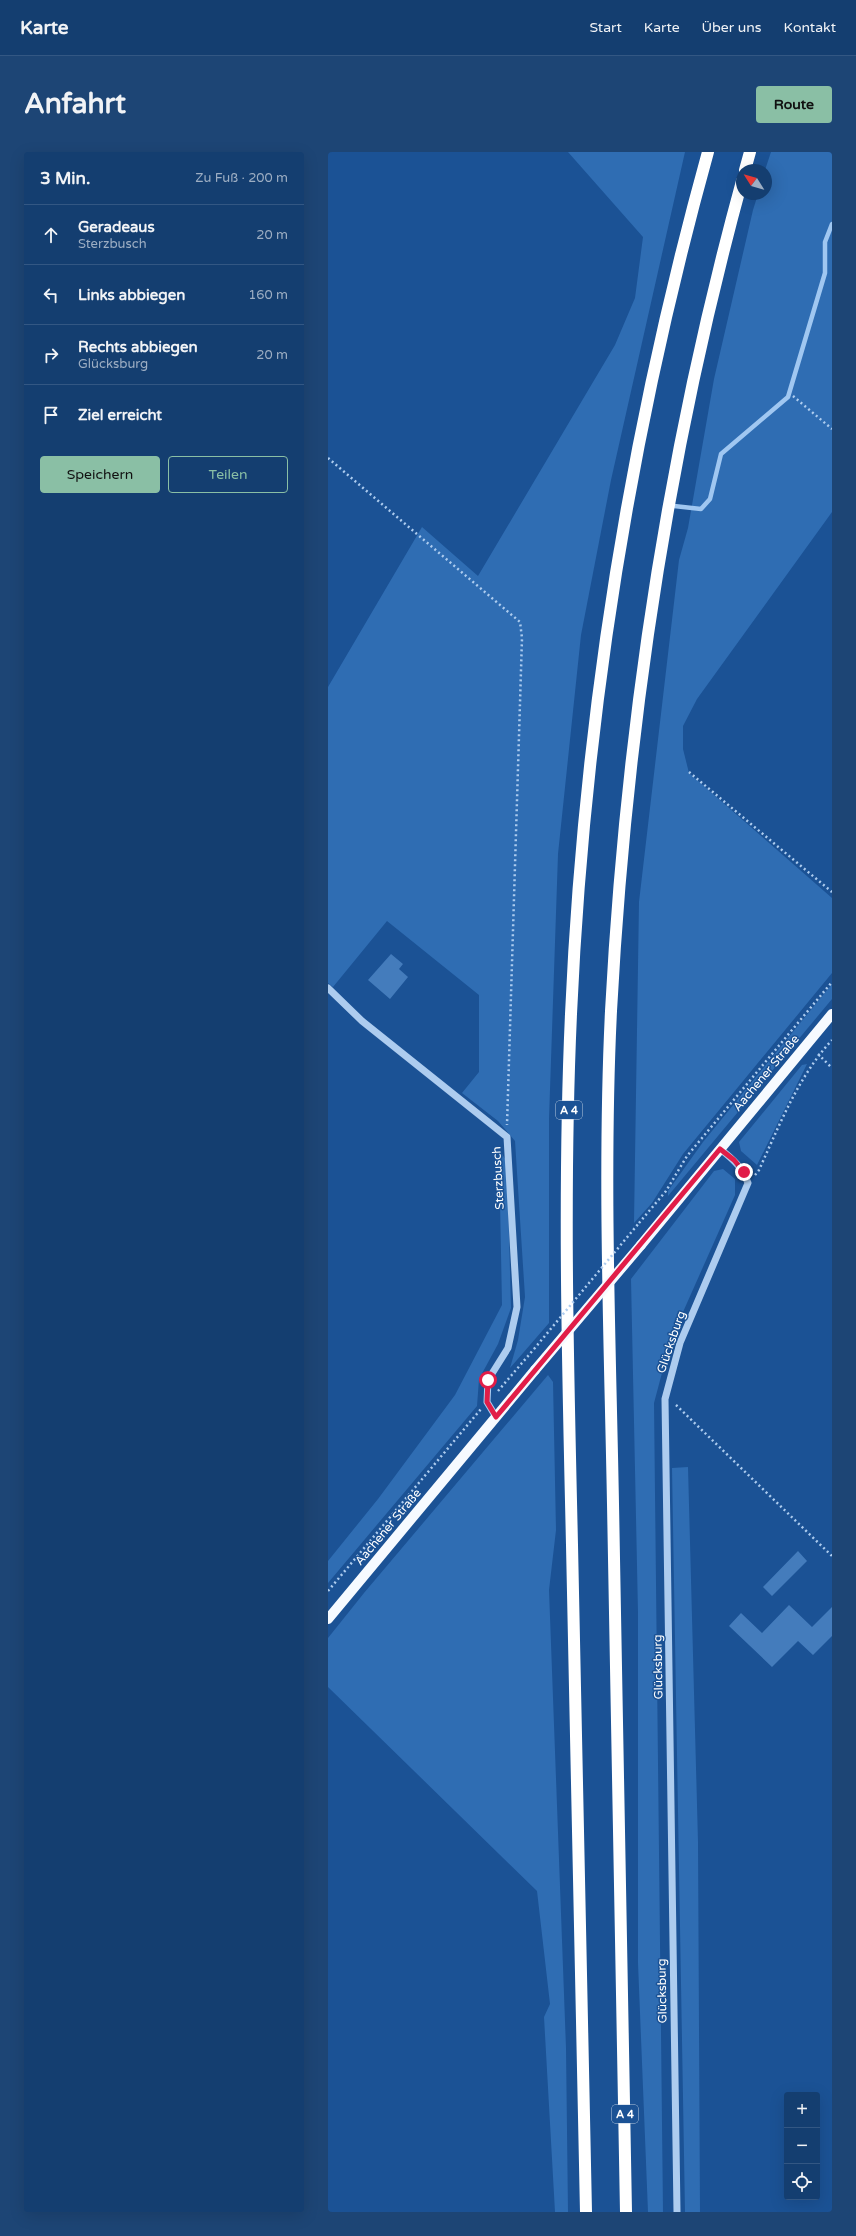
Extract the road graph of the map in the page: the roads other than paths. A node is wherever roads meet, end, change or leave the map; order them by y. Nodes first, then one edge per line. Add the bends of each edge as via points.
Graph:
1 (708, 152) edge
2 (750, 152) edge
3 (747, 164) edge
4 (737, 200) edge
5 (328, 988) edge
6 (832, 1014) edge
7 (720, 1149) junction
8 (496, 1417) junction
9 (328, 1619) edge
10 (586, 2212) edge
11 (626, 2212) edge
12 (677, 2212) edge

1 - 10 highway, A 4 via 669,306 624,524 605,645 591,765 572,1000 567,1308
2 - 3 highway
4 - 11 highway, A 4 via 710,306 684,426 646,644 631,769 611,1012 608,1142 609,1310
5 - 8 street, Sterzbusch via 362,1021 507,1137 517,1307 508,1348 488,1380 487,1402
6 - 7 main road, Aachener Straße
7 - 8 main road, Aachener Straße, bridge
7 - 12 street, Glücksburg via 744,1172 748,1183 680,1343 665,1399
8 - 9 main road, Aachener Straße

